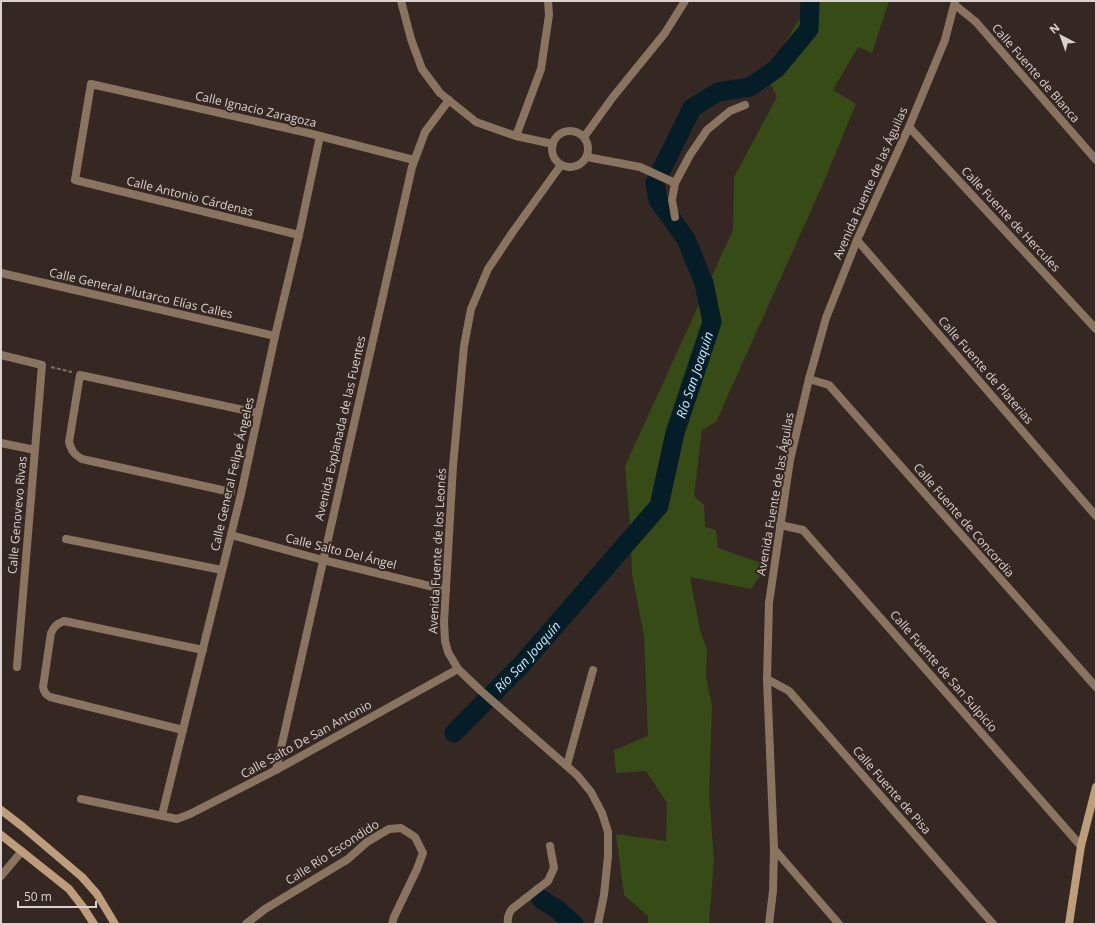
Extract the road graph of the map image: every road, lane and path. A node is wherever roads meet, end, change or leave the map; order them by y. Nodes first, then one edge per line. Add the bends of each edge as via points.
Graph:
1 (401, 1) edge
2 (548, 1) edge
3 (685, 1) edge
4 (955, 3) edge
5 (449, 100) junction
6 (744, 105) dead end
7 (909, 126) junction
8 (320, 136) junction
9 (516, 136) junction
10 (584, 137) junction
11 (553, 144) junction
12 (587, 157) junction
13 (414, 160) junction
14 (1096, 160) edge
15 (561, 165) junction
16 (75, 180) joint
17 (675, 183) junction
18 (675, 217) dead end
19 (299, 235) junction
20 (857, 240) junction
21 (1, 273) edge
22 (1096, 329) edge
23 (275, 336) junction
24 (1, 355) edge
25 (42, 365) junction
26 (80, 375) junction
27 (809, 379) junction
28 (258, 413) junction
29 (1, 443) edge
30 (35, 450) junction
31 (232, 492) dead end
32 (1096, 516) edge
33 (780, 525) junction
34 (231, 535) junction
35 (66, 539) dead end
36 (323, 560) junction
37 (222, 570) junction
38 (446, 590) junction
39 (203, 650) junction
40 (17, 667) dead end
41 (458, 669) junction
42 (593, 670) dead end
43 (767, 679) junction
44 (1096, 687) edge
45 (183, 730) junction
46 (567, 765) junction
47 (276, 770) junction
48 (1096, 787) edge
49 (81, 799) dead end
50 (1, 810) edge
51 (162, 815) junction
52 (1, 835) edge
53 (550, 846) dead end
54 (1081, 846) junction
55 (774, 849) junction
56 (22, 851) junction
57 (1, 876) edge
58 (94, 924) edge
59 (115, 924) edge
60 (246, 924) edge
61 (392, 924) edge
62 (508, 924) edge
63 (598, 924) edge
64 (769, 924) edge
65 (839, 924) edge
66 (993, 924) edge
67 (1069, 924) edge

1 - 5 street via 422,69 440,93
2 - 9 street via 549,15 540,69
3 - 10 street via 665,33
4 - 7 street, Avenida Fuente de las Águilas via 945,40
4 - 14 street, Calle Fuente de Blanca via 976,22
5 - 9 street via 476,122
5 - 13 street, Avenida Explanada de las Fuentes via 425,132
6 - 17 street via 730,111 707,130
7 - 20 street, Avenida Fuente de las Águilas
7 - 22 street, Calle Fuente de Hercules
8 - 13 street, Calle Ignacio Zaragoza
8 - 16 street, Calle Ignacio Zaragoza via 91,84
8 - 19 street, Calle General Felipe Ángeles
9 - 11 street
10 - 11 street via 570,130 556,137
10 - 12 street via 588,143
11 - 15 street via 554,156
12 - 15 street via 573,167
12 - 17 street via 640,167
13 - 36 street, Avenida Explanada de las Fuentes
15 - 38 street, Avenida Fuente de los Leonés via 488,269 471,310 464,346 453,466
16 - 19 street, Calle Antonio Cárdenas
17 - 18 street via 672,200
19 - 23 street, Calle General Felipe Ángeles
20 - 27 street, Avenida Fuente de las Águilas via 826,318
20 - 32 street, Calle Fuente de Platerias
21 - 23 street, Calle General Plutarco Elías Calles
23 - 28 street, Calle General Felipe Ángeles
24 - 25 street
25 - 26 path
25 - 30 street, Calle Genovevo Rivas
26 - 28 street
26 - 31 street via 69,442 71,451 77,456
27 - 33 street, Avenida Fuente de las Águilas via 790,460
27 - 44 street, Calle Fuente de Concordia via 829,384
28 - 34 street, Calle General Felipe Ángeles
29 - 30 street
30 - 40 street, Calle Genovevo Rivas
33 - 43 street, Avenida Fuente de las Águilas via 769,603
33 - 54 street, Calle Fuente de San Sulpicio via 803,530
34 - 36 street, Calle Salto Del Ángel
34 - 37 street, Calle General Felipe Ángeles
35 - 37 street
36 - 38 street, Calle Salto Del Ángel
36 - 47 street, Avenida Explanada de las Fuentes
37 - 39 street, Calle General Felipe Ángeles
38 - 41 street, Avenida Fuente de los Leonés via 444,641
39 - 45 street, Calle General Felipe Ángeles
39 - 45 street via 64,621 57,624 50,633 43,687 47,695
41 - 46 street, Avenida Fuente de los Leonés via 498,707
41 - 47 street, Calle Salto De San Antonio
42 - 46 street
43 - 55 street, Avenida Fuente de las Águilas
43 - 66 street, Calle Fuente de Pisa via 789,691
45 - 51 street, Calle General Felipe Ángeles
46 - 63 street, Avenida Fuente de los Leonés via 591,792 608,832 604,895
47 - 51 street, Calle Salto De San Antonio via 190,814 176,819
48 - 54 main road
49 - 51 street, Calle Salto De San Antonio
50 - 59 main road via 82,877 97,894
52 - 56 main road
53 - 62 street via 554,868 548,881 512,909
54 - 67 main road
55 - 64 street, Avenida Fuente de las Águilas
55 - 65 street
56 - 57 street
56 - 58 main road via 69,889
60 - 61 street, Calle Río Escondido via 348,859 367,842 389,829 401,828 414,837 422,853 417,870

